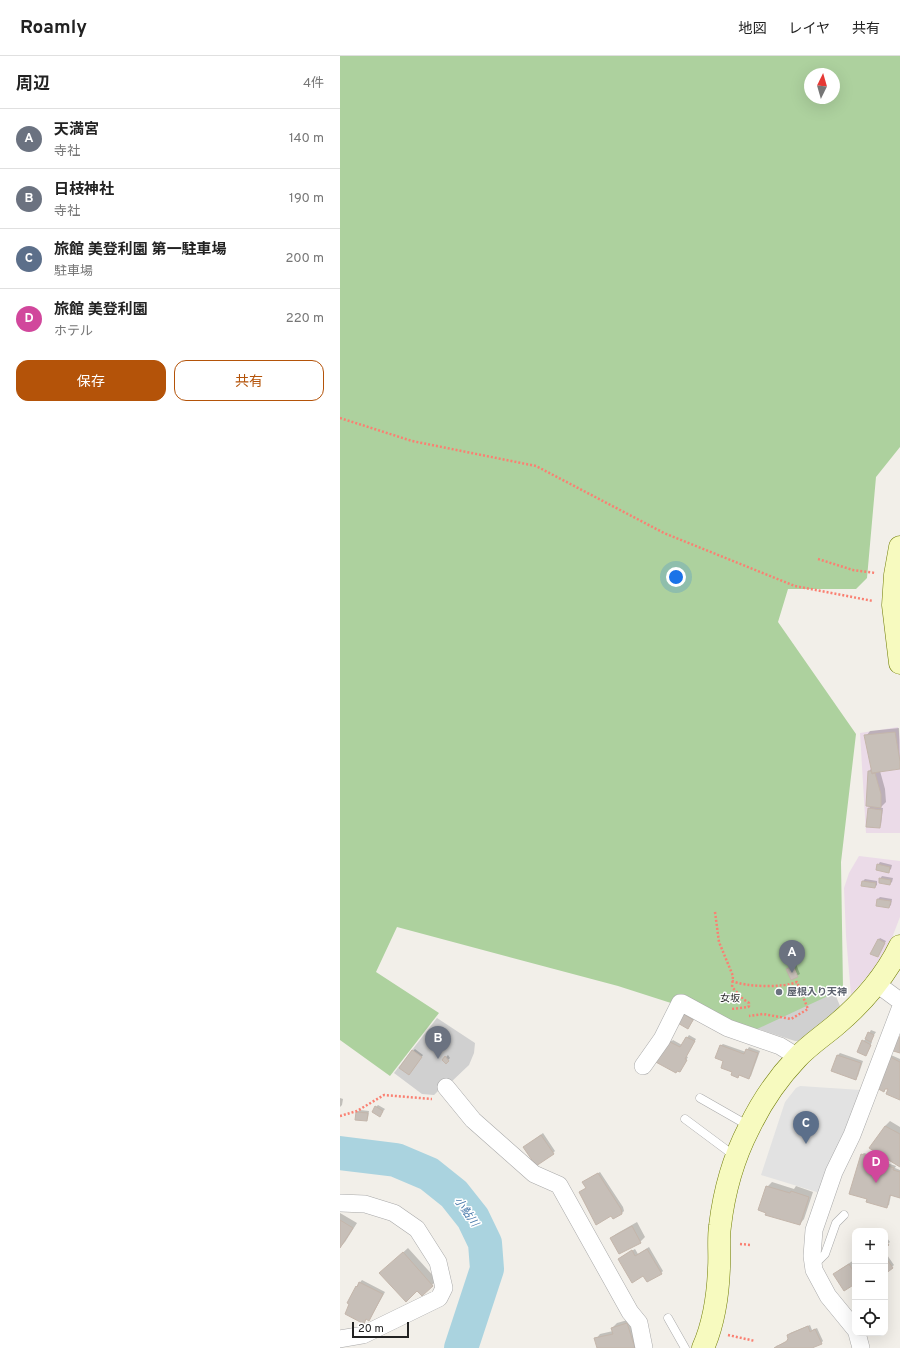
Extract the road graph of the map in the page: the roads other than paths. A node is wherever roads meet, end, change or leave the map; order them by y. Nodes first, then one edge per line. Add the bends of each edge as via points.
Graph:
1 (900, 547) edge
2 (900, 663) edge
3 (900, 946) edge
4 (877, 984) junction
5 (900, 1001) edge
6 (900, 1009) edge
7 (798, 1057) junction
8 (643, 1066) dead end
9 (451, 1093) road end
10 (700, 1098) dead end
11 (685, 1119) dead end
12 (750, 1127) junction
13 (737, 1154) junction
14 (340, 1203) edge
15 (844, 1215) dead end
16 (812, 1261) junction
17 (668, 1318) dead end
18 (852, 1325) edge
19 (858, 1336) edge
20 (340, 1339) edge
21 (706, 1339) edge
22 (644, 1348) edge
23 (685, 1348) edge
24 (861, 1348) edge

1 - 2 street via 893,605
3 - 4 street
4 - 5 street
4 - 7 street via 842,1020
6 - 16 street via 852,1135 834,1172 814,1230
7 - 8 street via 780,1046 728,1028 680,1003 662,1039
7 - 12 street via 763,1102
9 - 22 street via 473,1120 534,1174 559,1185 630,1312 639,1323
10 - 12 lane
11 - 13 lane via 728,1151
12 - 13 street
13 - 21 street via 725,1194 720,1227 717,1293
14 - 20 street via 365,1204 394,1213 417,1229 438,1262 444,1288 439,1298 363,1335
15 - 16 lane via 836,1223 825,1254 819,1260
16 - 18 street via 828,1296
17 - 23 lane
19 - 24 street

